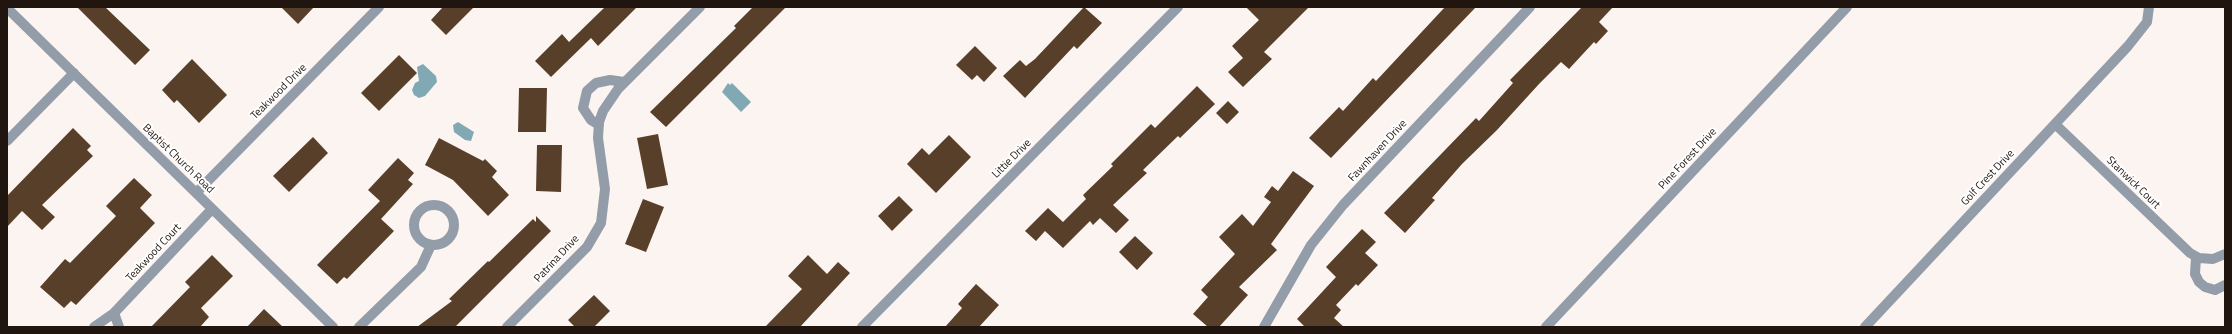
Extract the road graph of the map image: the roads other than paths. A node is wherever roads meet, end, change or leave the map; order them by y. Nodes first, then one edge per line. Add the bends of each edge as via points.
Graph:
1 (379, 7) edge
2 (700, 7) edge
3 (1178, 7) edge
4 (1530, 7) edge
5 (1847, 7) edge
6 (2149, 7) edge
7 (7, 8) edge
8 (74, 74) junction
9 (624, 82) junction
10 (2055, 124) junction
11 (599, 126) junction
12 (7, 141) edge
13 (196, 193) junction
14 (212, 209) junction
15 (431, 245) junction
16 (2225, 254) edge
17 (2196, 257) junction
18 (2225, 285) edge
19 (114, 313) junction
20 (94, 327) edge
21 (119, 327) edge
22 (333, 327) edge
23 (359, 327) edge
24 (508, 327) edge
25 (862, 327) edge
26 (1264, 327) edge
27 (1546, 327) edge
28 (1865, 327) edge

1 - 13 street, Teakwood Drive
2 - 9 street, Patrina Drive
3 - 25 street, Littie Drive
4 - 26 street, Fawnhaven Drive via 1343,204 1311,245
5 - 27 street, Pine Forest Drive
6 - 10 street, Golf Crest Drive via 2147,22 2128,46
7 - 8 street, Baptist Church Road
8 - 12 street
8 - 13 street, Baptist Church Road
9 - 11 street, Patrina Drive via 603,111
9 - 11 street via 610,80 596,83 587,90 583,108
10 - 17 street, Stanwick Court
10 - 28 street, Golf Crest Drive
11 - 24 street, Patrina Drive via 600,164 605,189 601,223 587,247
13 - 14 street, Baptist Church Road
14 - 19 street, Teakwood Court
14 - 22 street, Baptist Church Road
15 - 15 street via 446,242 455,228 451,213 438,205 422,208 414,222 414,230 418,237
15 - 23 street via 421,267
16 - 17 street via 2213,258
17 - 18 street via 2195,274 2205,288 2215,290
19 - 20 street, Teakwood Court
19 - 21 street

